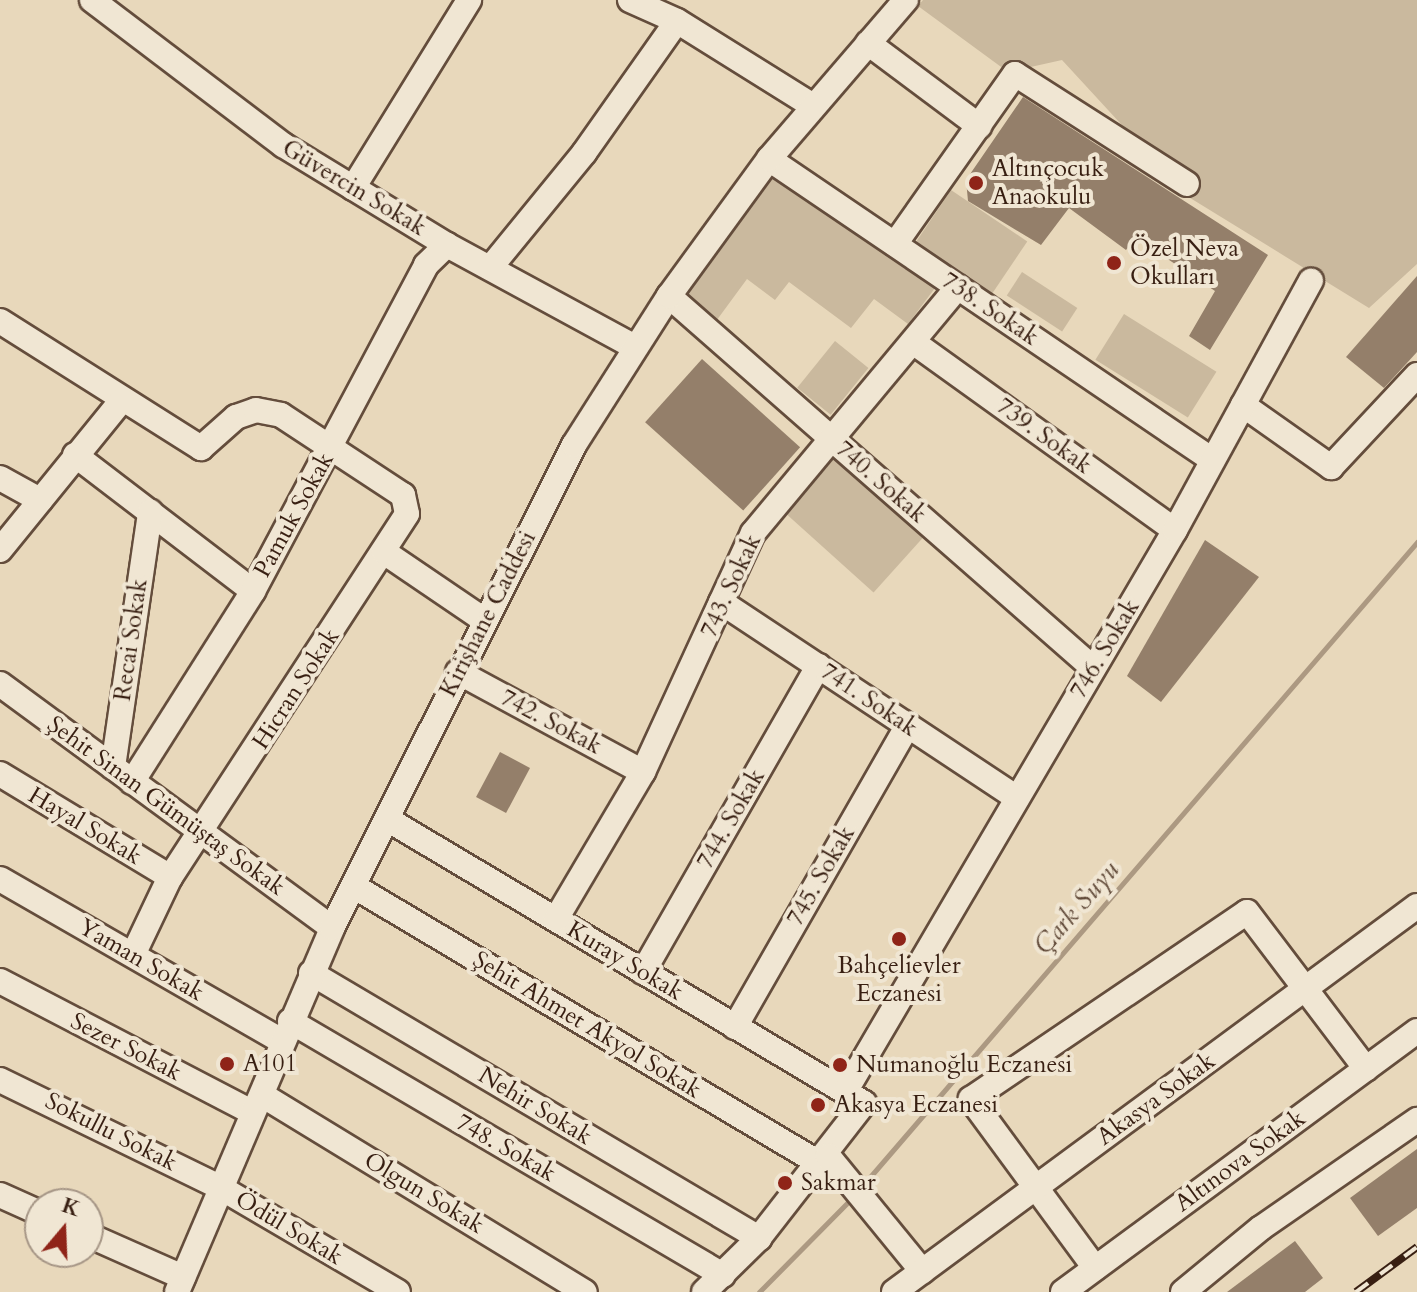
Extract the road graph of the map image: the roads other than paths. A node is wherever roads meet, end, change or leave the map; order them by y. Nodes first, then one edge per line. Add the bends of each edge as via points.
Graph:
1 (92, 0) edge
2 (469, 0) edge
3 (630, 0) edge
4 (906, 0) edge
5 (677, 21) junction
6 (868, 43) junction
7 (813, 106) junction
8 (979, 126) junction
9 (769, 159) junction
10 (1187, 184) dead end
11 (353, 188) junction
12 (895, 244) junction
13 (447, 245) junction
14 (490, 268) junction
15 (1311, 281) dead end
16 (958, 287) junction
17 (669, 296) junction
18 (0, 321) edge
19 (913, 342) junction
20 (635, 347) junction
21 (1417, 375) edge
22 (122, 400) junction
23 (1243, 405) junction
24 (828, 436) junction
25 (332, 447) junction
26 (75, 455) junction
27 (1211, 459) junction
28 (0, 478) edge
29 (40, 500) junction
30 (150, 512) junction
31 (1175, 530) junction
32 (0, 550) edge
33 (384, 552) junction
34 (253, 591) junction
35 (721, 602) junction
36 (484, 620) junction
37 (818, 666) junction
38 (1093, 668) junction
39 (458, 672) junction
40 (0, 684) edge
41 (908, 725) junction
42 (643, 772) junction
43 (0, 774) edge
44 (122, 774) junction
45 (1017, 798) junction
46 (387, 819) junction
47 (203, 834) junction
48 (170, 877) junction
49 (0, 879) edge
50 (355, 887) junction
51 (1417, 906) edge
52 (556, 919) junction
53 (332, 928) junction
54 (133, 955) junction
55 (643, 972) junction
56 (311, 973) junction
57 (0, 981) edge
58 (1307, 987) junction
59 (735, 1027) junction
60 (286, 1031) junction
61 (1417, 1031) edge
62 (1366, 1069) junction
63 (0, 1080) edge
64 (854, 1098) junction
65 (257, 1104) junction
66 (1417, 1120) edge
67 (828, 1161) junction
68 (221, 1188) junction
69 (1033, 1190) junction
70 (0, 1195) edge
71 (24, 1206) edge
72 (759, 1238) junction
73 (104, 1244) edge
74 (1095, 1268) junction
75 (723, 1275) junction
76 (180, 1284) edge
77 (910, 1284) edge
78 (398, 1292) edge
79 (585, 1292) edge
80 (704, 1292) edge
81 (1063, 1292) edge
82 (1183, 1292) edge

1 - 11 street, Güvercin Sokak via 283,145
2 - 11 street
3 - 5 street
4 - 6 street, Kirişhane Caddesi
5 - 7 street
5 - 14 street via 584,153
6 - 7 street, Kirişhane Caddesi
6 - 8 street
7 - 9 street, Kirişhane Caddesi
8 - 10 street via 1015,74
8 - 12 street
9 - 12 street, 738. Sokak
9 - 17 street, Kirişhane Caddesi
11 - 13 street, Güvercin Sokak
12 - 16 street, 738. Sokak
13 - 14 street, Güvercin Sokak
13 - 25 street, Pamuk Sokak via 426,265
14 - 20 street, Güvercin Sokak
15 - 23 street, 746. Sokak
16 - 19 street, 743. Sokak
16 - 27 street, 738. Sokak
17 - 20 street, Kirişhane Caddesi
17 - 24 street, 740. Sokak
18 - 22 street
19 - 24 street, 743. Sokak
19 - 31 street, 739. Sokak
20 - 36 street, Kirişhane Caddesi via 574,445
21 - 23 street via 1331,467
22 - 25 street, Hicran Sokak via 201,448 236,417 256,410 281,415
22 - 26 street
23 - 27 street, 746. Sokak
24 - 35 street, 743. Sokak via 753,533
24 - 38 street, 740. Sokak
25 - 33 street, Hicran Sokak via 403,495 407,514
25 - 34 street, Pamuk Sokak
26 - 29 street
26 - 30 street
27 - 31 street, 746. Sokak
28 - 29 street
29 - 32 street
30 - 34 street
30 - 44 street, Recai Sokak
31 - 38 street, 746. Sokak
33 - 36 street
33 - 47 street, Hicran Sokak
34 - 44 street, Pamuk Sokak
35 - 37 street, 741. Sokak
35 - 42 street, 743. Sokak
36 - 39 street, Kirişhane Caddesi
37 - 41 street, 741. Sokak
37 - 55 street, 744. Sokak
38 - 45 street, 746. Sokak
39 - 42 street, 742. Sokak
39 - 46 street, Kirişhane Caddesi
40 - 44 street, Şehit Sinan Gümüştaş Sokak
41 - 45 street, 741. Sokak
41 - 59 street, 745. Sokak
42 - 52 street, 743. Sokak
43 - 48 street, Hayal Sokak
44 - 47 street, Şehit Sinan Gümüştaş Sokak
45 - 64 street, 746. Sokak
46 - 50 street, Kirişhane Caddesi
46 - 52 street, Kuray Sokak
47 - 48 street, Hicran Sokak
47 - 53 street, Şehit Sinan Gümüştaş Sokak
48 - 54 street, Hicran Sokak
49 - 54 street, Yaman Sokak
50 - 53 street, Kirişhane Caddesi
50 - 67 street, Şehit Ahmet Akyol Sokak
51 - 58 street, Akasya Sokak
52 - 55 street, Kuray Sokak
53 - 56 street, Kirişhane Caddesi
54 - 60 street, Yaman Sokak
55 - 59 street, Kuray Sokak
56 - 60 street, Kirişhane Caddesi
56 - 72 street, Nehir Sokak
57 - 65 street, Sezer Sokak
58 - 62 street
58 - 69 street, Akasya Sokak
58 - 69 street via 1247,912 971,1099
59 - 64 street, Kuray Sokak
60 - 65 street, Kirişhane Caddesi
60 - 75 street, 748. Sokak
61 - 62 street, Altınova Sokak
62 - 74 street, Altınova Sokak
63 - 68 street, Sokullu Sokak
64 - 67 street, 746. Sokak
65 - 68 street, Kirişhane Caddesi
65 - 79 street, Olgun Sokak
66 - 82 street via 1261,1228
67 - 72 street, 746. Sokak
67 - 77 street, Şehit Ahmet Akyol Sokak via 868,1203
68 - 76 street, Kirişhane Caddesi
68 - 78 street, Ödül Sokak
69 - 74 street
69 - 77 street, Akasya Sokak
70 - 71 street
72 - 75 street, 746. Sokak
73 - 76 street
74 - 81 street, Altınova Sokak
75 - 80 street, 746. Sokak

